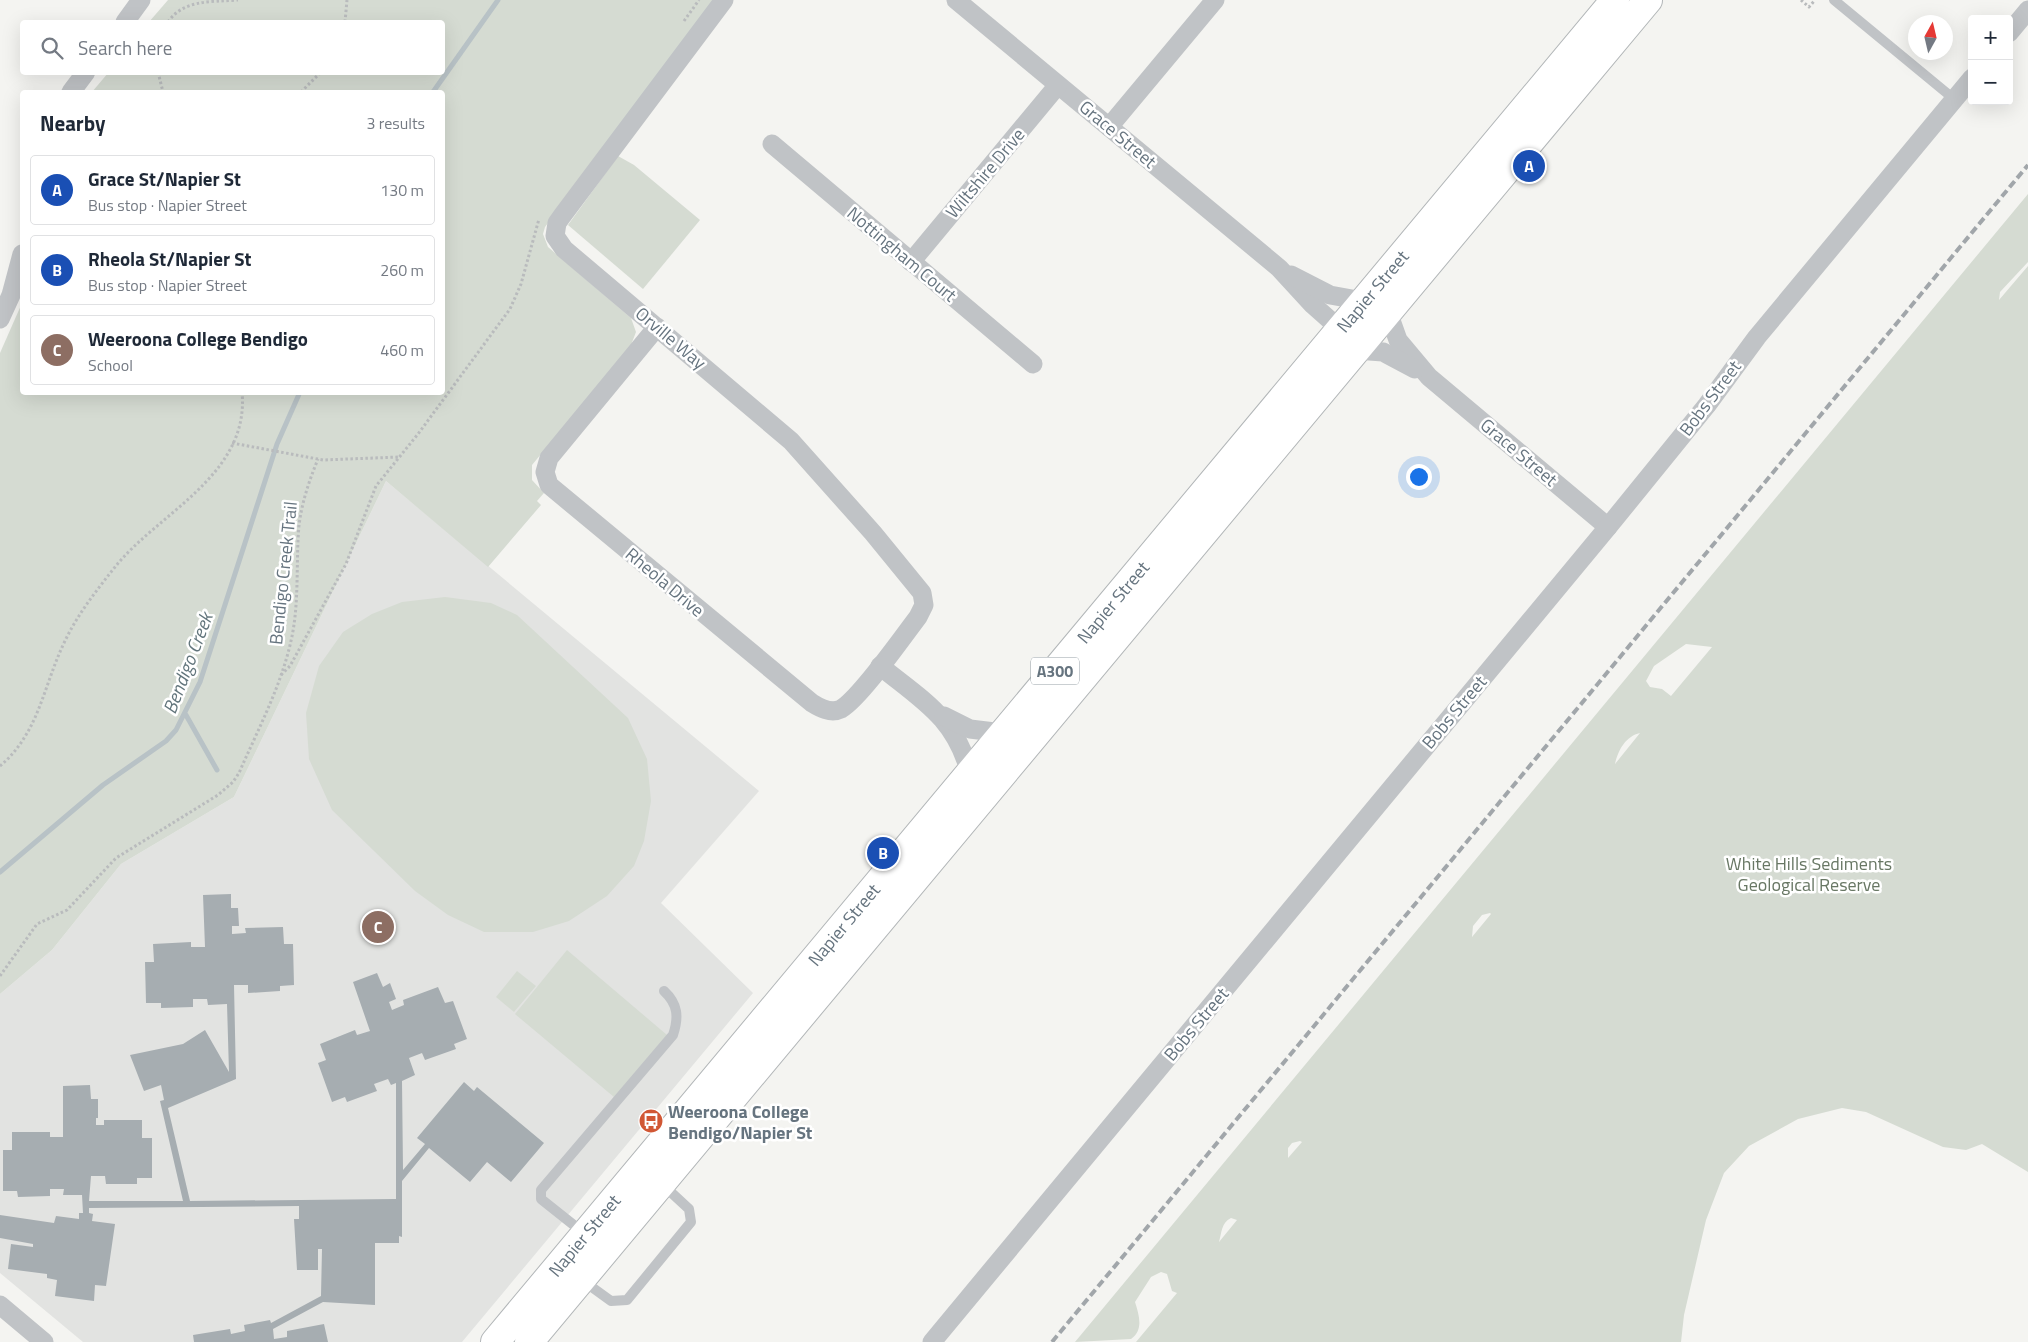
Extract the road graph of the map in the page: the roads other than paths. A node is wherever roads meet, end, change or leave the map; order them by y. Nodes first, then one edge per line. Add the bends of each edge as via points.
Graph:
1 (141, 0) edge
2 (724, 0) edge
3 (956, 0) edge
4 (1215, 0) edge
5 (1614, 0) edge
6 (1648, 0) edge
7 (1834, 0) edge
8 (2028, 10) edge
9 (126, 20) edge
10 (2013, 28) edge
11 (84, 75) edge
12 (1968, 83) edge
13 (1058, 85) junction
14 (72, 90) edge
15 (1954, 99) junction
16 (1109, 127) junction
17 (772, 144) dead end
18 (1524, 148) junction
19 (1466, 218) junction
20 (1409, 245) junction
21 (20, 261) edge
22 (911, 262) junction
23 (1279, 268) junction
24 (1363, 300) junction
25 (1388, 312) junction
26 (0, 319) edge
27 (657, 327) junction
28 (1348, 339) junction
29 (1033, 364) dead end
30 (1429, 377) junction
31 (1608, 527) junction
32 (880, 666) junction
33 (934, 710) junction
34 (1003, 734) junction
35 (970, 774) junction
36 (1002, 774) junction
37 (900, 857) junction
38 (664, 991) dead end
39 (688, 1152) junction
40 (662, 1183) junction
41 (596, 1235) junction
42 (581, 1280) junction
43 (0, 1306) edge
44 (44, 1342) edge
45 (495, 1342) edge
46 (529, 1342) edge
47 (932, 1342) edge

1 - 9 street
2 - 27 street, Orville Way via 562,216 556,229 557,241 564,249
3 - 13 street, Grace Street
4 - 16 street
5 - 20 highway, Napier Street / A300
6 - 18 highway, Napier Street / A300
7 - 15 lane
8 - 10 street
11 - 14 street
12 - 15 street, Bobs Street
13 - 16 street, Grace Street
13 - 22 street, Wiltshire Drive
15 - 31 street, Bobs Street via 1756,337 1707,405
16 - 23 street, Grace Street
17 - 22 street, Nottingham Court
18 - 19 highway, Napier Street / A300
18 - 20 highway via 1514,143 1509,145 1476,183
19 - 25 highway, Napier Street / A300
19 - 28 highway via 1402,278
20 - 24 highway, Napier Street / A300
21 - 26 street via 11,295
22 - 29 street, Nottingham Court
23 - 24 street, Grace Street via 1330,295
23 - 28 street, Grace Street
24 - 28 highway, Napier Street / A300
25 - 28 highway, Napier Street / A300
25 - 30 street, Grace Street via 1398,340
27 - 32 street, Orville Way via 792,441 917,586 924,599 922,611
27 - 32 street, Rheola Drive via 549,458 546,472 549,484 820,708 841,708
28 - 30 street, Grace Street via 1388,354
28 - 34 highway, Napier Street / A300
28 - 36 highway, Napier Street / A300
30 - 31 street, Grace Street
31 - 47 street, Bobs Street
32 - 33 street
33 - 34 street via 970,729
33 - 35 street via 955,734
34 - 35 highway, Napier Street / A300
35 - 37 highway, Napier Street / A300
36 - 37 highway via 995,770 987,771 955,808
36 - 39 highway, Napier Street / A300
37 - 41 highway, Napier Street / A300
38 - 41 lane via 678,1011 673,1035 541,1190 541,1199
39 - 40 highway, Napier Street / A300
39 - 41 lane via 655,1174
40 - 42 highway, Napier Street / A300
40 - 42 lane via 689,1209 691,1222 627,1300 611,1301
41 - 45 highway, Napier Street / A300
42 - 46 highway, Napier Street / A300
43 - 44 street

